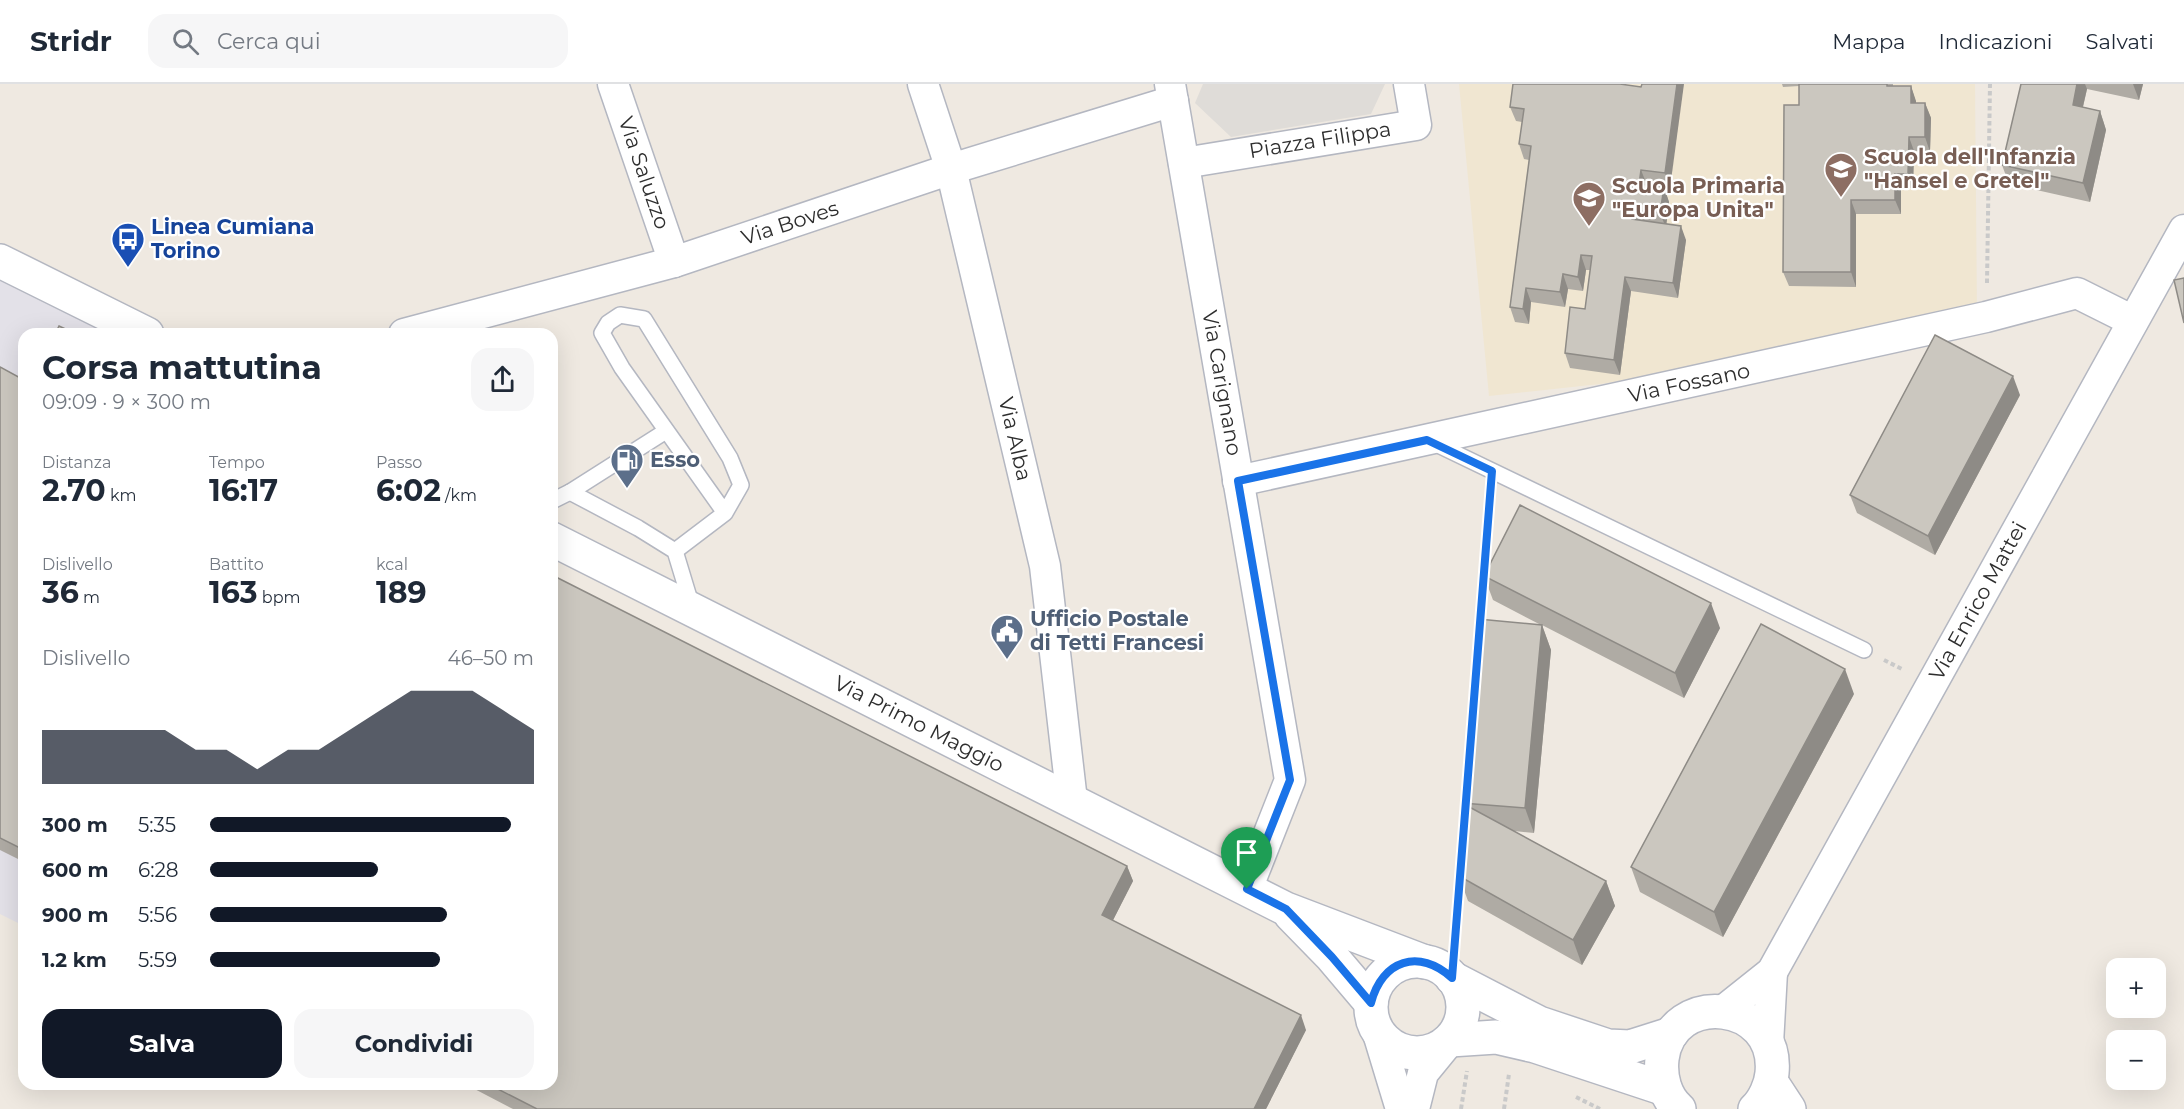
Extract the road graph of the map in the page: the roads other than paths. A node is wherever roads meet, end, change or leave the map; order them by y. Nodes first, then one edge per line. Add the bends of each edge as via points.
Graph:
1 (613, 84) edge
2 (923, 84) edge
3 (1409, 84) edge
4 (1171, 92) edge
5 (1184, 163) junction
6 (951, 169) junction
7 (2184, 230) edge
8 (0, 261) edge
9 (674, 262) junction
10 (2133, 321) junction
11 (135, 328) edge
12 (426, 328) edge
13 (666, 431) junction
14 (1427, 440) junction
15 (1238, 481) junction
16 (570, 492) junction
17 (558, 498) edge
18 (725, 513) junction
19 (558, 542) edge
20 (675, 551) junction
21 (693, 610) junction
22 (1864, 650) road end
23 (1072, 801) junction
24 (1247, 889) junction
25 (1286, 909) junction
26 (1438, 970) junction
27 (1772, 972) junction
28 (1723, 1011) junction
29 (1374, 1017) junction
30 (1671, 1034) junction
31 (1768, 1044) junction
32 (1460, 1051) junction
33 (1672, 1099) edge
34 (1772, 1100) edge
35 (1401, 1109) edge
36 (1414, 1109) edge

1 - 9 street, Via Saluzzo
2 - 6 street, Via Alba
3 - 5 street, Piazza Filippa via 1416,125
4 - 5 street, Via Carignano
4 - 6 street, Via Boves
5 - 15 street, Via Carignano
6 - 9 street, Via Boves
6 - 23 street, Via Alba via 1045,566
7 - 10 street, Via Enrico Mattei
8 - 11 main road
9 - 12 street, Via Boves
10 - 14 street, Via Fossano via 2077,293 1986,317
10 - 27 street, Via Enrico Mattei
13 - 16 lane
13 - 18 lane
13 - 18 lane via 602,333 620,315 644,319 730,458 741,485
14 - 15 street, Via Fossano
14 - 22 lane
15 - 24 street, Via Carignano via 1290,780
16 - 17 lane
16 - 20 lane
18 - 20 lane
19 - 21 main road, Via Primo Maggio
20 - 21 lane
21 - 23 main road, Via Primo Maggio
23 - 24 main road, Via Primo Maggio
24 - 25 main road, Via Primo Maggio
25 - 26 main road, Via Primo Maggio
25 - 29 main road, Via Primo Maggio via 1332,957
26 - 29 main road via 1403,963 1391,969 1374,990
26 - 30 main road, Via Primo Maggio via 1539,1023 1608,1046 1630,1047
26 - 32 main road via 1459,988 1463,1012
27 - 28 street, Via Enrico Mattei
27 - 31 street, Via Enrico Mattei
28 - 30 main road via 1703,1012 1685,1020
28 - 31 main road via 1741,1016 1757,1028
29 - 32 main road via 1384,1040 1394,1047 1412,1053
29 - 35 street
30 - 33 main road via 1660,1070
31 - 34 main road via 1773,1063
32 - 33 main road via 1496,1036 1535,1046
32 - 36 street via 1423,1073

